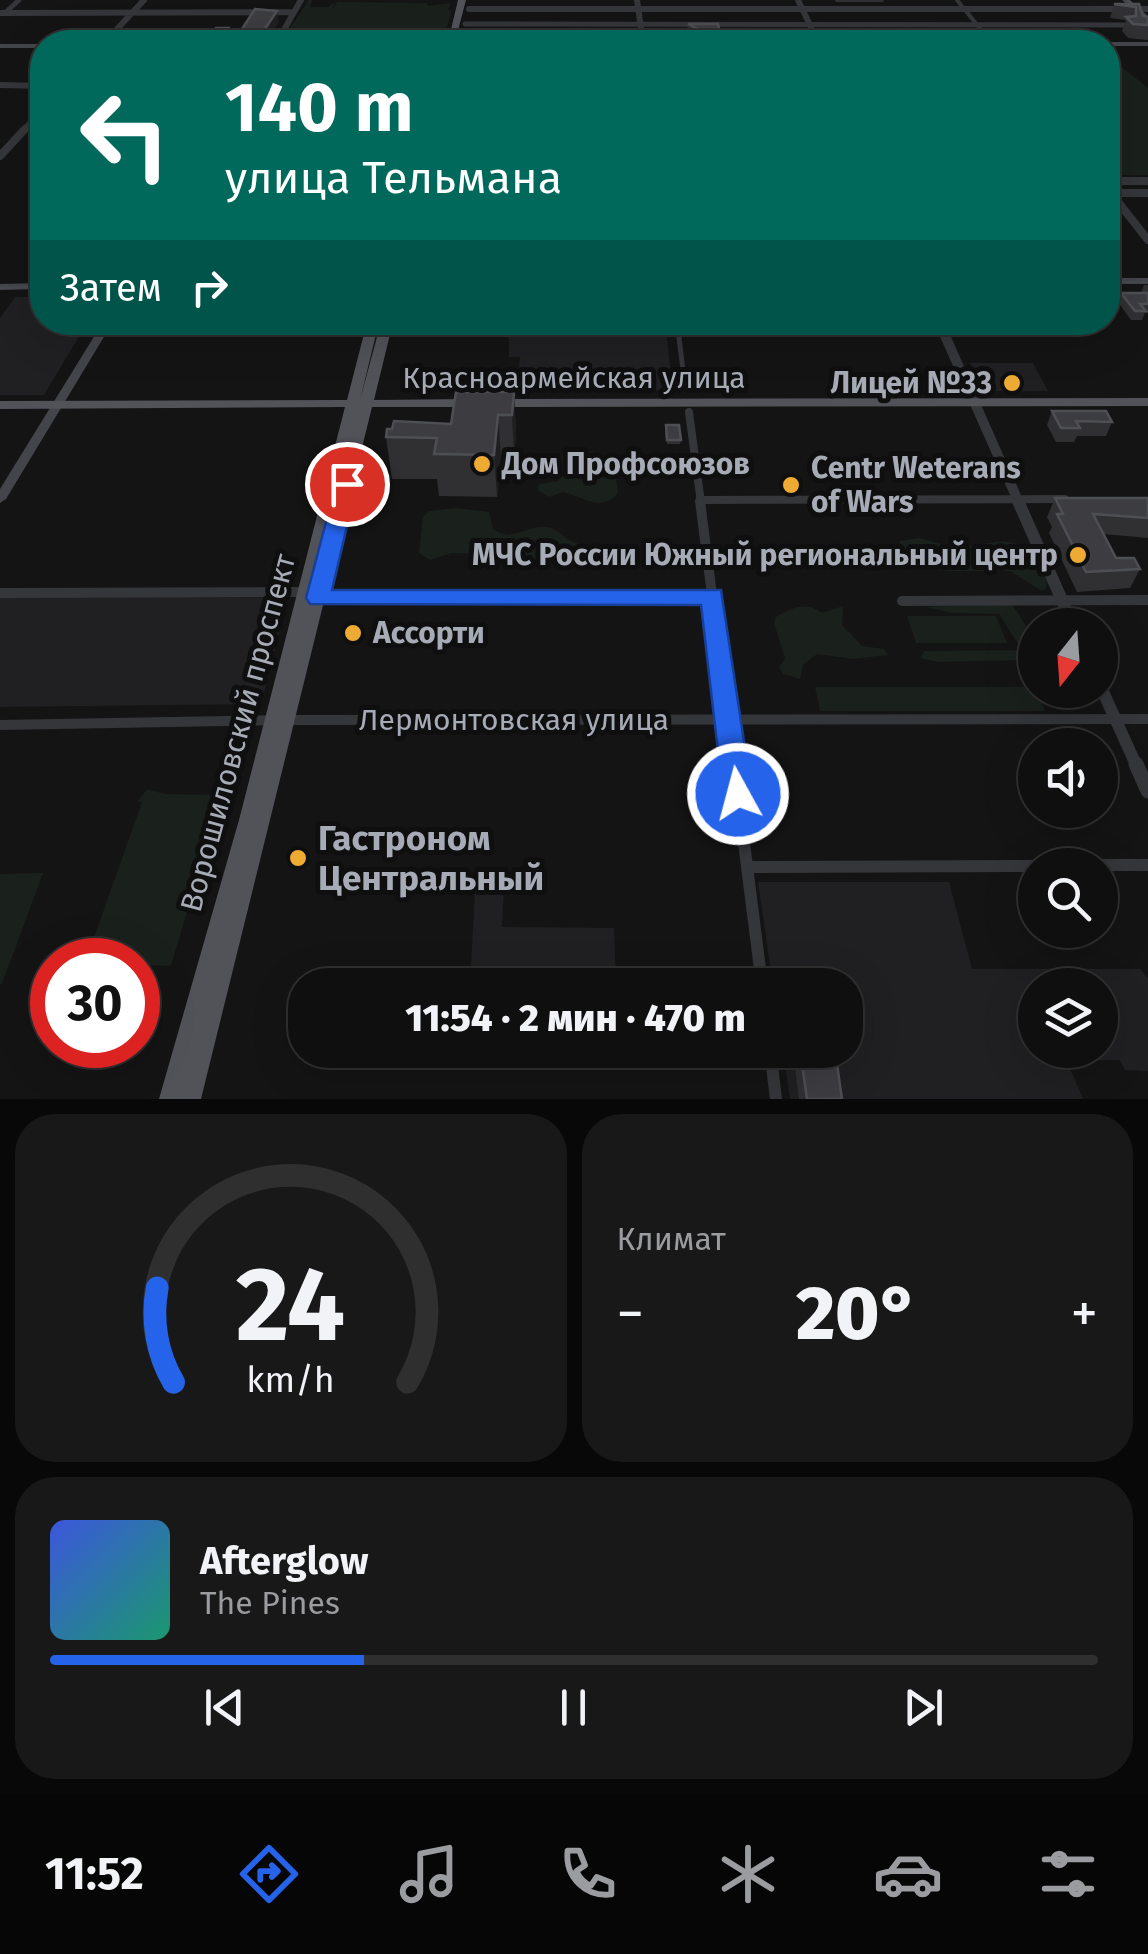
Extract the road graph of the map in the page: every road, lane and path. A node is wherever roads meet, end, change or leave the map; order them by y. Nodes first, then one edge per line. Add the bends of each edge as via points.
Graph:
1 (20, 0) edge
2 (144, 0) edge
3 (301, 0) edge
4 (462, 0) edge
5 (637, 0) edge
6 (798, 0) edge
7 (957, 0) edge
8 (1125, 0) edge
9 (1136, 0) edge
10 (470, 4) edge
11 (1134, 9) junction
12 (638, 10) junction
13 (803, 10) junction
14 (965, 10) junction
15 (1147, 10) edge
16 (132, 12) junction
17 (294, 12) junction
18 (3, 13) edge
19 (465, 24) junction
20 (1146, 24) edge
21 (810, 25) junction
22 (1127, 25) edge
23 (639, 26) junction
24 (978, 26) junction
25 (116, 30) edge
26 (284, 30) edge
27 (454, 30) edge
28 (464, 30) edge
29 (640, 30) edge
30 (812, 30) edge
31 (982, 30) edge
32 (1120, 45) edge
33 (1148, 45) edge
34 (0, 47) edge
35 (30, 47) edge
36 (0, 86) edge
37 (30, 86) edge
38 (30, 123) edge
39 (0, 156) edge
40 (1120, 181) edge
41 (1148, 181) edge
42 (1120, 193) edge
43 (1148, 193) edge
44 (1120, 206) edge
45 (1148, 240) edge
46 (1120, 281) edge
47 (1148, 281) edge
48 (0, 286) edge
49 (30, 286) edge
50 (100, 335) edge
51 (371, 335) edge
52 (383, 335) edge
53 (679, 335) edge
54 (945, 335) edge
55 (687, 398) junction
56 (1148, 402) edge
57 (358, 407) junction
58 (977, 407) junction
59 (0, 408) edge
60 (57, 408) junction
61 (1148, 411) edge
62 (0, 499) edge
63 (1017, 499) junction
64 (1073, 499) edge
65 (700, 500) junction
66 (0, 593) edge
67 (311, 595) junction
68 (712, 596) junction
69 (902, 600) dead end
70 (1062, 600) junction
71 (1148, 600) edge
72 (1066, 608) edge
73 (1110, 708) edge
74 (1115, 719) junction
75 (1148, 719) edge
76 (728, 720) junction
77 (279, 721) junction
78 (0, 726) edge
79 (1148, 790) edge
80 (1118, 865) edge
81 (1148, 865) edge
82 (1018, 866) edge
83 (746, 868) junction
84 (760, 968) edge
85 (772, 1068) edge
86 (170, 1099) edge
87 (190, 1099) edge
88 (776, 1099) edge

1 - 18 street
2 - 16 street
3 - 17 street
4 - 27 main road
5 - 12 street
6 - 13 street
7 - 14 street
8 - 11 main road
9 - 15 main road
10 - 12 street
10 - 19 main road
11 - 14 street
11 - 15 street
11 - 20 main road
12 - 13 street
12 - 23 street
13 - 14 street
13 - 21 street
14 - 24 street
16 - 17 street
16 - 18 street
16 - 25 street
17 - 26 street
19 - 23 street
19 - 28 main road
21 - 23 street
21 - 24 street
21 - 30 street
22 - 24 street
23 - 29 street
24 - 31 street
32 - 33 main road
34 - 35 main road
36 - 37 street
38 - 39 street
40 - 41 street
42 - 43 street
44 - 45 street
46 - 47 main road
48 - 49 main road
50 - 60 main road
51 - 57 main road, Ворошиловский проспект
52 - 57 main road, Ворошиловский проспект
53 - 55 street
54 - 58 street
55 - 57 main road, Красноармейская улица
55 - 58 main road, Красноармейская улица
55 - 65 street
56 - 58 main road, Красноармейская улица
57 - 60 main road, Красноармейская улица
57 - 67 main road, Ворошиловский проспект
58 - 61 main road, Красноармейская улица
58 - 63 street
59 - 60 main road, Красноармейская улица
60 - 62 main road
63 - 64 street
63 - 65 street
63 - 70 street
65 - 68 street
66 - 67 street
67 - 68 street
67 - 77 main road, Ворошиловский проспект
68 - 76 street
69 - 70 street
70 - 71 street
70 - 72 street
73 - 74 street
74 - 75 street, Лермонтовская улица
74 - 76 street, Лермонтовская улица
74 - 79 street
76 - 77 street, Лермонтовская улица
76 - 83 street
77 - 78 street, Лермонтовская улица
77 - 86 main road, Ворошиловский проспект
77 - 87 main road, Ворошиловский проспект
80 - 81 street
82 - 83 street
83 - 84 street
85 - 88 street

